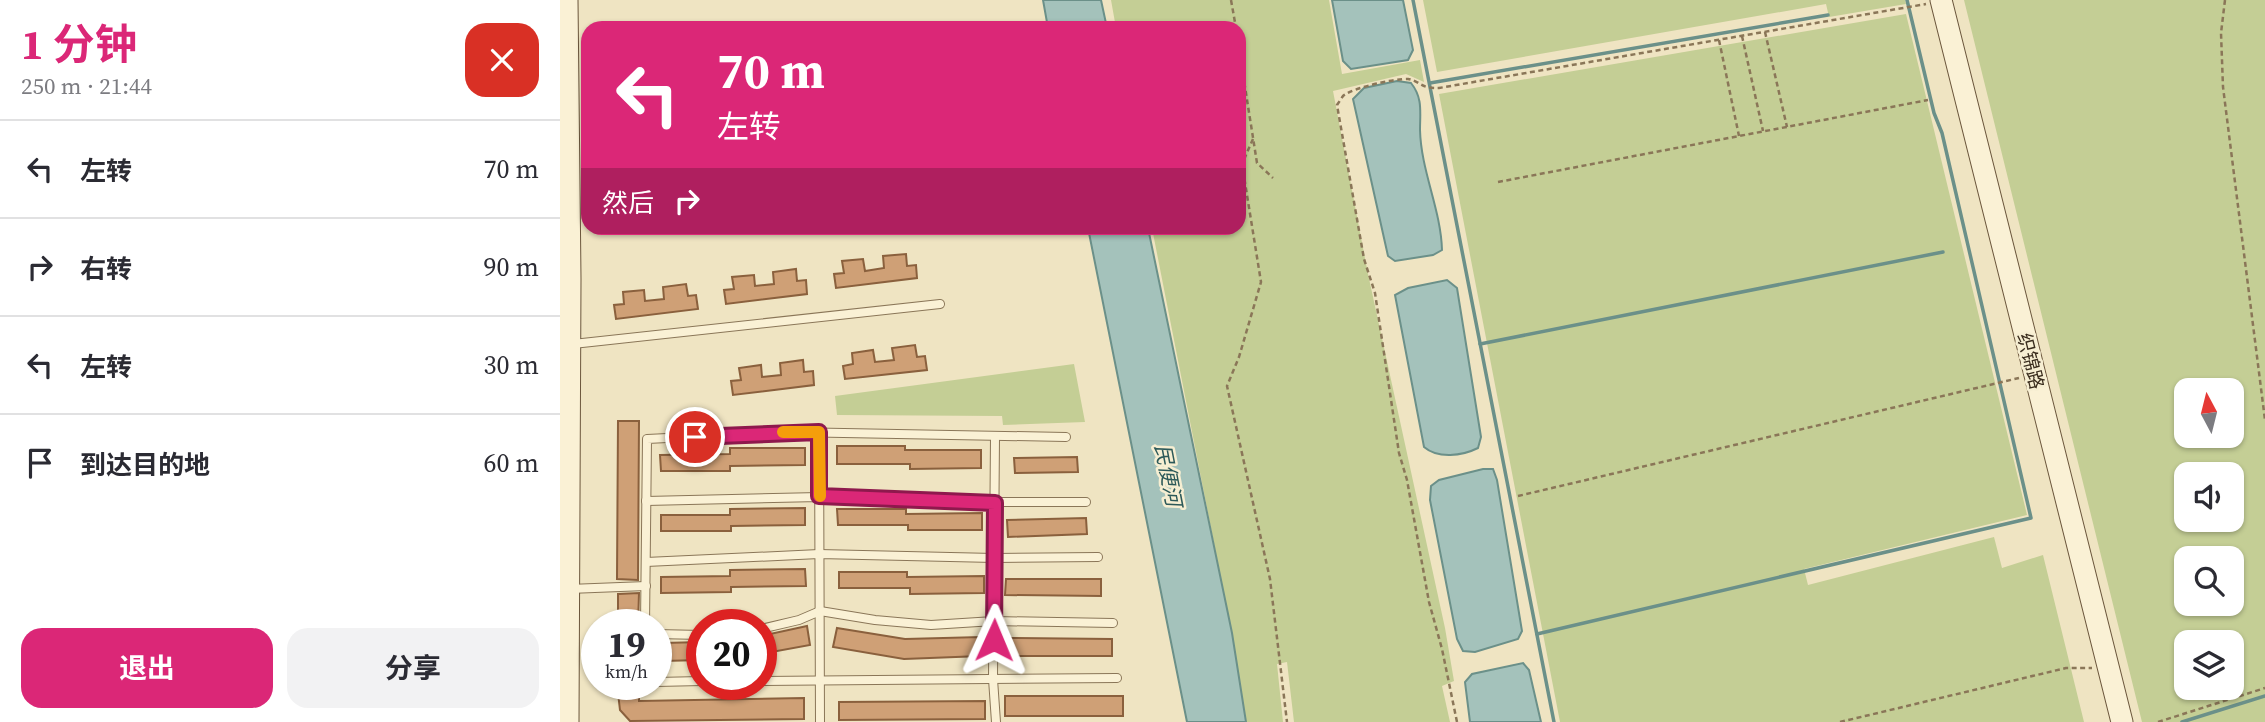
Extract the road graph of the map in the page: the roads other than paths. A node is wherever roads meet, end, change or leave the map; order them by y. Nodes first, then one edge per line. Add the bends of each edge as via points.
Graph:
1 (567, 0) edge
2 (1941, 0) edge
3 (564, 32) edge
4 (940, 304) dead end
5 (570, 345) junction
6 (819, 432) junction
7 (995, 436) junction
8 (1066, 437) dead end
9 (565, 495) edge
10 (819, 496) junction
11 (646, 501) junction
12 (1086, 502) dead end
13 (995, 503) junction
14 (820, 554) junction
15 (1098, 557) dead end
16 (994, 558) junction
17 (646, 562) junction
18 (646, 586) junction
19 (569, 589) junction
20 (645, 609) edge
21 (820, 611) junction
22 (994, 621) junction
23 (1113, 623) dead end
24 (777, 625) edge
25 (1117, 678) dead end
26 (993, 679) junction
27 (820, 680) junction
28 (777, 681) edge
29 (568, 722) edge
30 (820, 722) edge
31 (996, 722) edge
32 (2122, 722) edge

1 - 3 street
2 - 32 street, 织锦路
3 - 5 street
4 - 5 lane
5 - 9 street
6 - 7 lane
6 - 10 lane
6 - 11 lane via 647,439
7 - 8 lane
7 - 13 lane
9 - 19 street
10 - 11 lane
10 - 13 lane
10 - 14 lane
11 - 17 lane
12 - 13 lane
13 - 16 lane
14 - 16 lane
14 - 17 lane
14 - 21 lane
15 - 16 lane
16 - 22 lane
17 - 18 lane
18 - 19 lane
18 - 20 lane
19 - 29 street
21 - 22 lane via 931,625
21 - 24 lane
21 - 27 lane
22 - 23 lane
22 - 26 lane
25 - 26 lane
26 - 27 lane
26 - 31 lane
27 - 28 lane
27 - 30 lane

